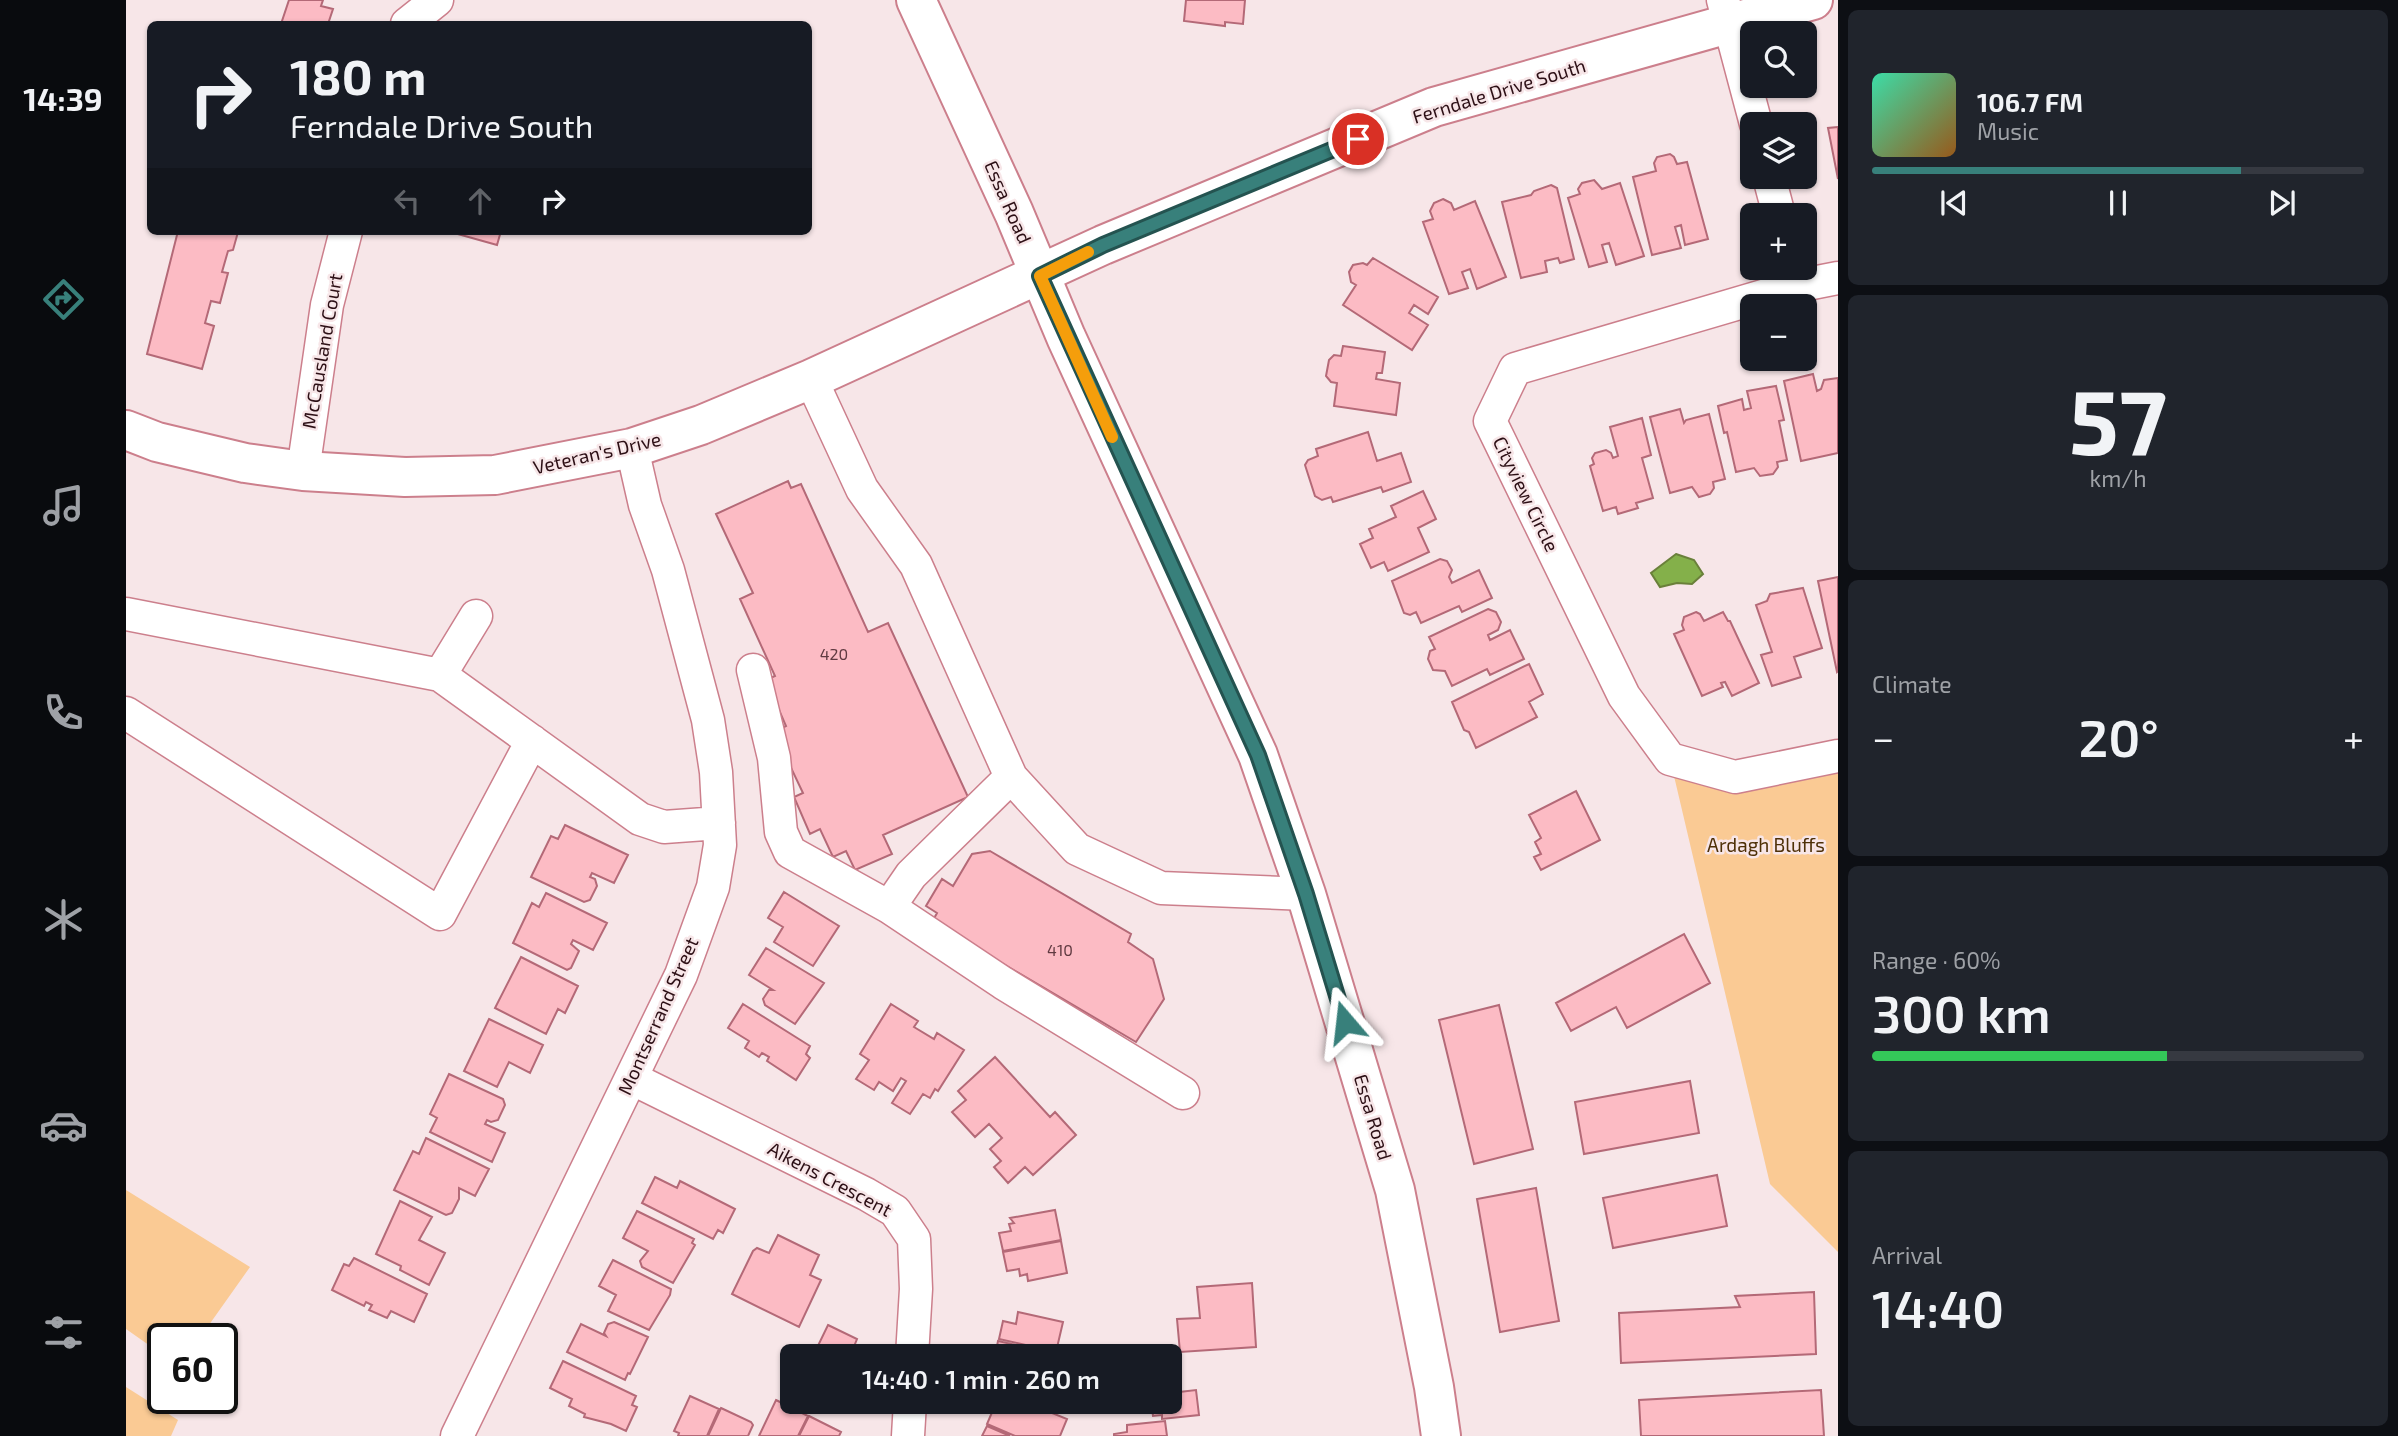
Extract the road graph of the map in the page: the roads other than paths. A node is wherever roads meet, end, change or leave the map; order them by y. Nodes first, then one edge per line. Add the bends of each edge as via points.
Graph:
1 (413, 0) edge
2 (437, 0) edge
3 (916, 0) edge
4 (1813, 0) edge
5 (1727, 12) edge
6 (406, 21) edge
7 (409, 21) edge
8 (1753, 112) edge
9 (344, 235) edge
10 (1040, 276) junction
11 (1817, 278) edge
12 (1838, 278) edge
13 (1786, 280) edge
14 (811, 379) junction
15 (126, 430) edge
16 (632, 448) junction
17 (303, 471) junction
18 (126, 614) edge
19 (476, 615) dead end
20 (753, 670) dead end
21 (440, 675) junction
22 (126, 713) edge
23 (532, 741) junction
24 (1838, 757) edge
25 (1011, 777) junction
26 (719, 823) junction
27 (1306, 894) junction
28 (889, 907) junction
29 (631, 1079) junction
30 (1183, 1093) dead end
31 (913, 1344) edge
32 (909, 1414) edge
33 (459, 1435) edge
34 (908, 1436) edge
35 (1441, 1436) edge

1 - 6 street
2 - 7 street
3 - 10 main road, Essa Road
4 - 5 main road, Ferndale Drive South
5 - 8 street
5 - 10 main road, Ferndale Drive South via 1434,107 1103,245
9 - 17 street, McCausland Court via 327,305
10 - 14 main road, Veteran's Drive
10 - 27 main road, Essa Road via 1258,755
11 - 12 street, Cityview Circle
13 - 24 street, Cityview Circle via 1515,369 1490,421 1624,696 1670,759 1735,777
14 - 16 main road, Veteran's Drive
14 - 25 street via 862,489 916,565
15 - 17 main road, Veteran's Drive via 245,463
16 - 17 main road, Veteran's Drive via 495,475 405,477
16 - 26 street, Montserrand Street via 708,720
18 - 21 street
19 - 21 street
20 - 28 street via 774,758 781,832 790,852
21 - 23 street
22 - 23 street via 440,914
23 - 26 street via 640,819 664,827
25 - 27 street via 1077,849 1161,888
25 - 28 street via 911,875
26 - 29 street, Montserrand Street via 713,887 681,975
27 - 35 main road, Essa Road via 1395,1191
28 - 30 street
29 - 31 street, Aikens Crescent via 895,1211 914,1239
29 - 33 street, Montserrand Street
32 - 34 street

